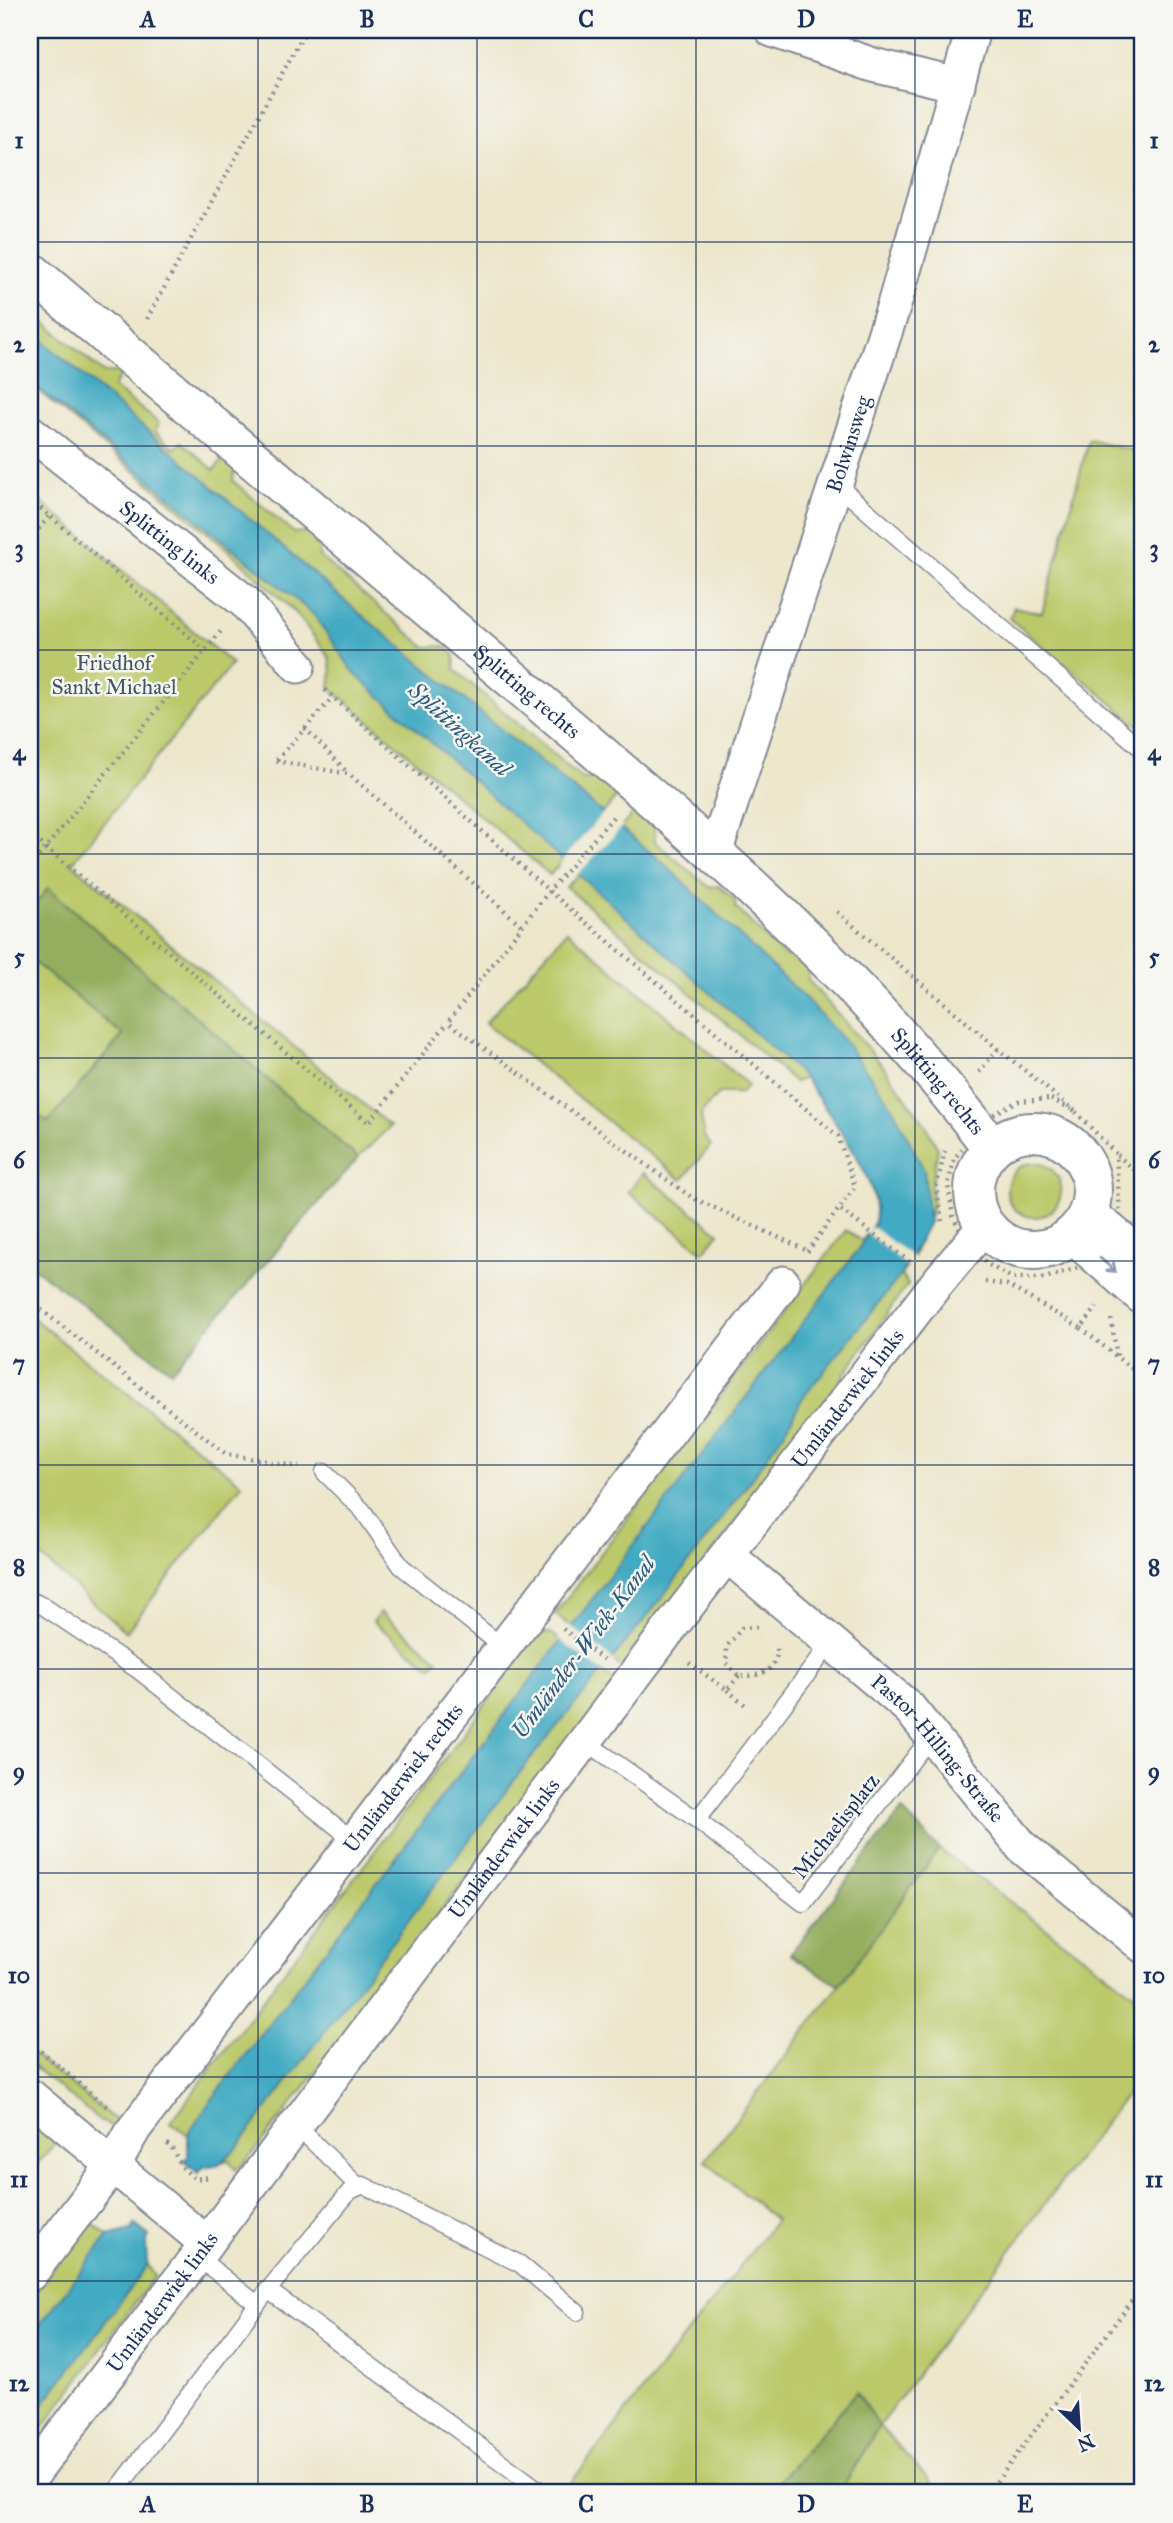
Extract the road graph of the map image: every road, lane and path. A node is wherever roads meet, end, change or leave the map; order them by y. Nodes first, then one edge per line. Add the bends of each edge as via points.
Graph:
1 (306, 30) edge
2 (772, 30) edge
3 (973, 30) edge
4 (958, 85) junction
5 (30, 271) edge
6 (126, 352) junction
7 (30, 432) edge
8 (836, 484) junction
9 (30, 499) edge
10 (50, 515) junction
11 (30, 540) edge
12 (245, 602) junction
13 (205, 650) junction
14 (298, 666) joint
15 (332, 697) junction
16 (305, 728) junction
17 (1143, 750) edge
18 (349, 774) junction
19 (616, 814) dead end
20 (30, 834) edge
21 (46, 847) junction
22 (715, 853) junction
23 (30, 867) edge
24 (549, 891) junction
25 (521, 925) junction
26 (448, 1022) junction
27 (985, 1138) junction
28 (1116, 1154) junction
29 (1143, 1177) edge
30 (841, 1210) junction
31 (977, 1236) junction
32 (808, 1251) junction
33 (1110, 1252) edge
34 (910, 1262) dead end
35 (977, 1281) dead end
36 (783, 1283) joint
37 (30, 1301) edge
38 (1081, 1328) junction
39 (1143, 1378) edge
40 (324, 1472) joint
41 (727, 1555) junction
42 (30, 1600) edge
43 (782, 1622) junction
44 (560, 1628) dead end
45 (830, 1644) junction
46 (504, 1648) junction
47 (685, 1661) dead end
48 (739, 1676) junction
49 (631, 1680) junction
50 (932, 1735) junction
51 (585, 1741) junction
52 (697, 1820) junction
53 (356, 1842) junction
54 (1143, 1946) edge
55 (30, 2042) edge
56 (30, 2096) edge
57 (296, 2124) junction
58 (134, 2129) junction
59 (171, 2146) dead end
60 (114, 2164) junction
61 (212, 2177) dead end
62 (359, 2187) junction
63 (200, 2248) junction
64 (30, 2274) edge
65 (1143, 2286) edge
66 (268, 2290) junction
67 (257, 2304) junction
68 (578, 2312) dead end
69 (30, 2478) edge
70 (115, 2493) edge
71 (543, 2493) edge
72 (988, 2493) edge

1 - 6 path via 155,308
2 - 4 street via 873,65
3 - 4 street, Bolwinsweg
4 - 8 street, Bolwinsweg
5 - 6 main road, Splitting rechts
6 - 22 main road, Splitting rechts
7 - 12 street, Splitting links
8 - 17 lane
8 - 22 street, Bolwinsweg
9 - 10 path
10 - 11 path
10 - 13 path
12 - 13 path
12 - 14 street, Splitting links
13 - 21 path
14 - 15 path
15 - 16 path
15 - 24 path
16 - 18 path
16 - 18 path via 276,761
18 - 25 path
19 - 24 path
20 - 21 path
21 - 23 path
21 - 26 path via 369,1123
22 - 27 main road, Splitting rechts via 873,1006
24 - 25 path
24 - 30 path via 838,1136 855,1187
25 - 26 path
26 - 32 path via 691,1197
27 - 28 path via 987,1118 1018,1101 1051,1099 1076,1111
27 - 31 main road via 974,1188
27 - 31 path via 954,1159 948,1185 953,1216
27 - 33 main road via 1038,1132 1072,1147 1091,1179 1091,1197
28 - 29 path
28 - 33 path via 1120,1215
30 - 32 path
30 - 34 path
31 - 33 main road via 1018,1248 1056,1245
31 - 33 path via 989,1265 1012,1278 1045,1278
31 - 41 street, Umländerwiek links
32 - 36 path
33 - 38 path
35 - 38 path via 1007,1285
36 - 46 street, Umländerwiek rechts
37 - 40 path via 226,1454
38 - 39 path
40 - 46 lane via 363,1511 401,1566
41 - 43 street, Pastor-Hilling-Straße
41 - 49 street, Umländerwiek links
42 - 53 lane via 138,1671
43 - 45 street, Pastor-Hilling-Straße
43 - 48 path via 778,1655 771,1668 755,1678
43 - 48 path via 742,1629 727,1646 726,1663
44 - 49 path
45 - 50 street, Pastor-Hilling-Straße via 909,1708
45 - 52 lane
46 - 53 street, Umländerwiek rechts
47 - 48 path via 727,1690
49 - 51 street, Umländerwiek links
50 - 52 lane, Michaelisplatz via 803,1903
50 - 54 street, Pastor-Hilling-Straße via 1023,1847
51 - 52 lane, Michaelisplatz
51 - 57 street, Umländerwiek links
53 - 58 street, Umländerwiek rechts
55 - 58 path
56 - 60 street
57 - 62 lane
57 - 63 street, Umländerwiek links
58 - 60 street, Umländerwiek rechts
59 - 61 path via 181,2166 195,2179
60 - 63 street
60 - 64 street, Umländerwiek rechts
62 - 66 lane via 350,2191
62 - 68 lane via 363,2185 520,2264
63 - 67 lane
63 - 69 street, Umländerwiek links
65 - 72 path
66 - 67 lane
66 - 71 lane
67 - 70 lane

